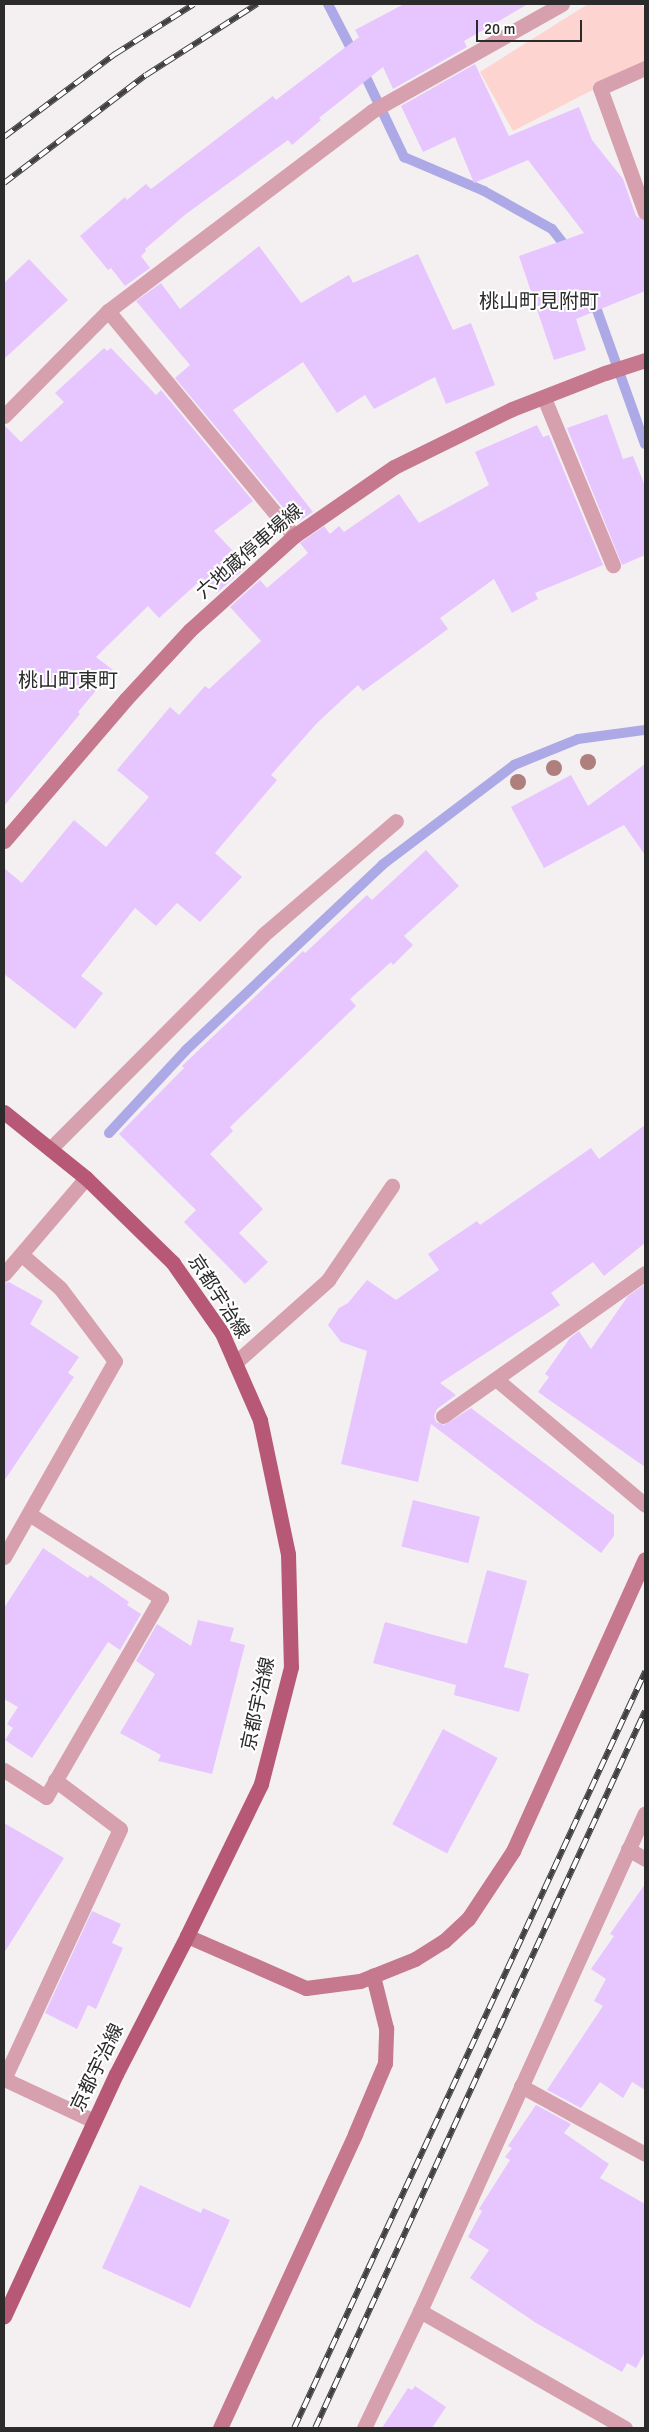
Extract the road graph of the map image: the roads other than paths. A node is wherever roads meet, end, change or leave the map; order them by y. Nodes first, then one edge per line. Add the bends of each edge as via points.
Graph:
1 (562, 4) edge
2 (645, 68) edge
3 (645, 212) edge
4 (108, 311) junction
5 (645, 360) edge
6 (544, 398) junction
7 (4, 416) edge
8 (294, 536) junction
9 (613, 565) dead end
10 (396, 821) dead end
11 (4, 841) edge
12 (4, 1112) edge
13 (50, 1149) junction
14 (86, 1178) junction
15 (392, 1186) dead end
16 (22, 1255) junction
17 (645, 1273) edge
18 (4, 1274) edge
19 (236, 1363) junction
20 (496, 1379) junction
21 (442, 1416) dead end
22 (645, 1505) edge
23 (29, 1514) junction
24 (4, 1556) edge
25 (645, 1559) edge
26 (4, 1770) edge
27 (55, 1780) junction
28 (645, 1813) edge
29 (628, 1849) junction
30 (645, 1859) edge
31 (187, 1936) junction
32 (373, 1976) junction
33 (521, 2086) junction
34 (94, 2121) junction
35 (645, 2154) edge
36 (420, 2311) junction
37 (4, 2316) edge
38 (220, 2428) edge
39 (364, 2428) edge
40 (625, 2428) edge

1 - 4 street via 372,111
2 - 3 street via 600,88
4 - 7 street
4 - 8 street
5 - 6 street, 六地蔵停車場線
6 - 8 street, 六地蔵停車場線 via 394,467
6 - 9 street
8 - 11 street, 六地蔵停車場線 via 190,630
10 - 13 street via 263,935
12 - 13 main road, 京都宇治線
13 - 14 main road, 京都宇治線
14 - 16 street
14 - 19 main road, 京都宇治線 via 173,1262 222,1333
15 - 19 street via 328,1280
16 - 18 street
16 - 23 street via 60,1288 115,1361
17 - 20 street
19 - 31 main road, 京都宇治線 via 260,1420 288,1554 292,1667 261,1784
20 - 21 street
20 - 22 street
23 - 24 street
23 - 27 street via 161,1598
25 - 32 street via 534,1807 490,1887 468,1919 444,1941 415,1960
26 - 27 street via 46,1797
27 - 34 street via 120,1829 4,2079
28 - 29 street
29 - 30 street
29 - 33 street
31 - 32 street via 306,1988 360,1982
31 - 34 main road, 京都宇治線
32 - 38 street via 382,2007 387,2048 385,2063
33 - 35 street
33 - 36 street
34 - 37 main road, 京都宇治線
36 - 39 street
36 - 40 street

